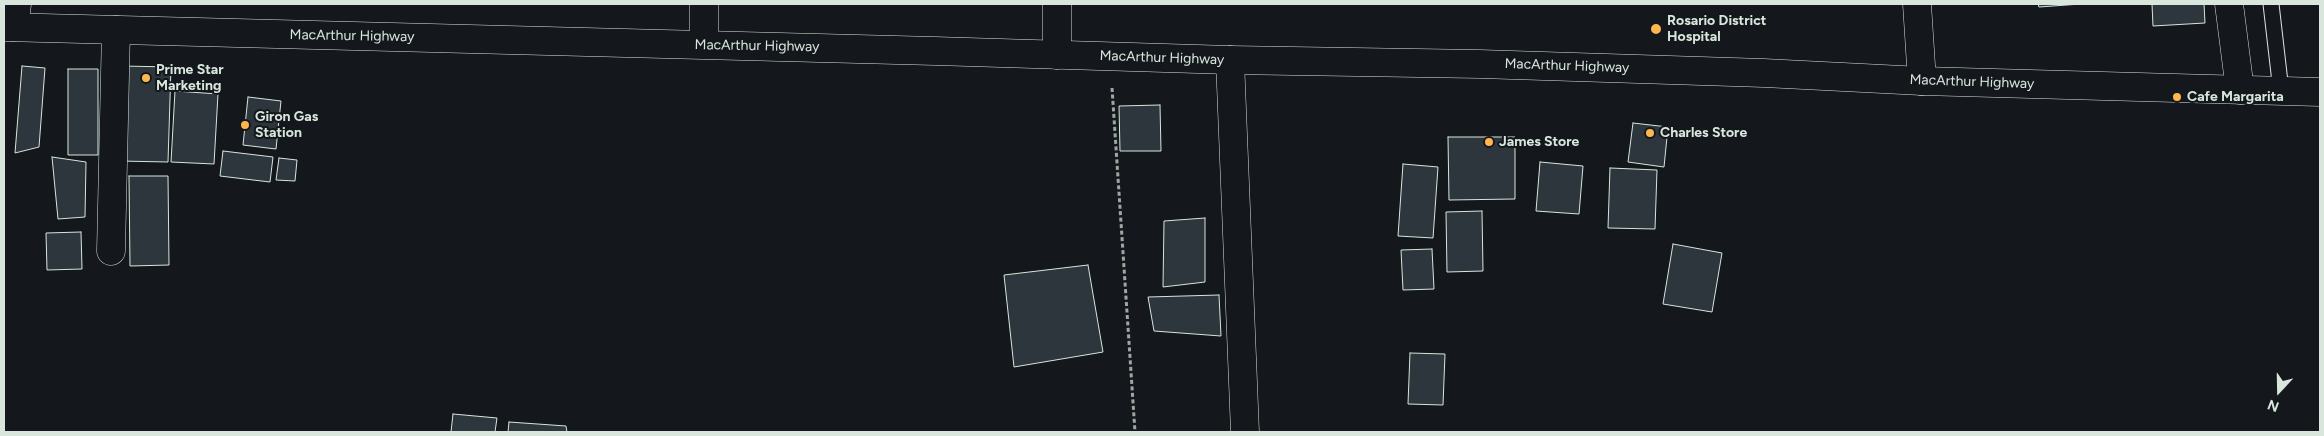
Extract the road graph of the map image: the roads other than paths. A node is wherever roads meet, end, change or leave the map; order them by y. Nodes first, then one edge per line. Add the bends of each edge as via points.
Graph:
1 (704, 4) edge
2 (1057, 4) edge
3 (1917, 4) edge
4 (2229, 4) edge
5 (2271, 4) edge
6 (12, 19) edge
7 (116, 30) junction
8 (704, 44) junction
9 (1057, 55) junction
10 (1230, 60) junction
11 (1922, 81) junction
12 (2240, 90) junction
13 (2281, 91) junction
14 (2320, 92) edge
15 (111, 252) dead end
16 (1245, 432) edge

1 - 8 main road
2 - 9 main road
3 - 11 main road
4 - 12 main road
5 - 13 lane
6 - 7 main road, MacArthur Highway
7 - 8 main road, MacArthur Highway
7 - 15 main road
8 - 9 main road, MacArthur Highway
9 - 10 main road, MacArthur Highway
10 - 11 main road, MacArthur Highway via 1490,64
10 - 16 main road
11 - 12 main road, MacArthur Highway
12 - 13 main road, MacArthur Highway
13 - 14 main road, MacArthur Highway

